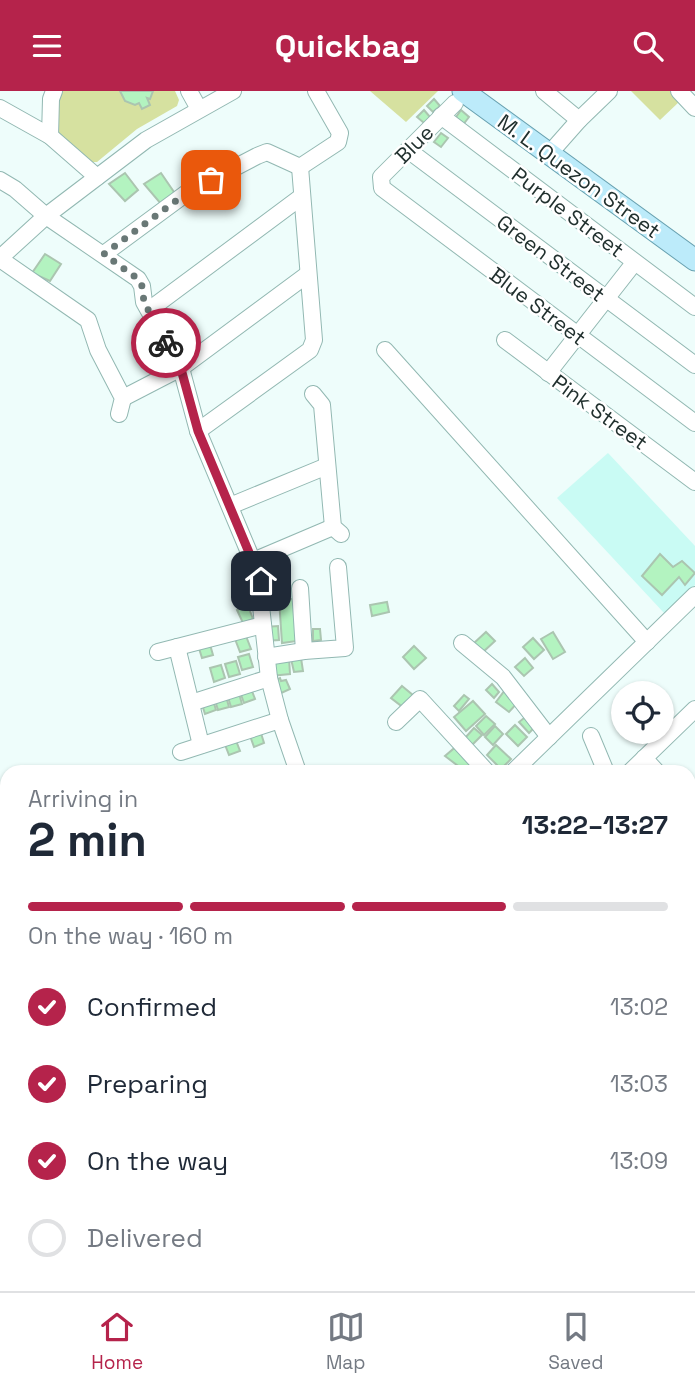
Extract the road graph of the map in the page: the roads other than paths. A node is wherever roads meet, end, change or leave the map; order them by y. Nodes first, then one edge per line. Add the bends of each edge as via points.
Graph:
1 (54, 91) edge
2 (189, 91) edge
3 (233, 91) edge
4 (316, 91) edge
5 (544, 91) edge
6 (609, 91) edge
7 (679, 91) edge
8 (459, 97) edge
9 (0, 108) edge
10 (695, 108) edge
11 (200, 109) junction
12 (442, 116) junction
13 (579, 120) junction
14 (50, 136) junction
15 (408, 150) junction
16 (549, 154) junction
17 (300, 167) junction
18 (97, 177) junction
19 (0, 180) edge
20 (382, 188) joint
21 (301, 197) junction
22 (46, 216) junction
23 (104, 254) junction
24 (0, 259) edge
25 (695, 260) edge
26 (634, 263) junction
27 (308, 274) junction
28 (605, 299) junction
29 (695, 307) edge
30 (149, 310) junction
31 (578, 337) junction
32 (505, 341) dead end
33 (385, 350) dead end
34 (695, 365) edge
35 (181, 369) junction
36 (548, 373) junction
37 (313, 394) dead end
38 (123, 398) junction
39 (119, 414) dead end
40 (695, 423) edge
41 (198, 431) junction
42 (327, 466) junction
43 (695, 482) edge
44 (230, 506) junction
45 (253, 561) junction
46 (338, 567) dead end
47 (300, 588) dead end
48 (695, 595) edge
49 (263, 625) junction
50 (648, 642) junction
51 (462, 643) dead end
52 (177, 647) junction
53 (304, 651) junction
54 (158, 652) dead end
55 (266, 657) junction
56 (269, 678) junction
57 (191, 703) junction
58 (695, 709) edge
59 (280, 720) junction
60 (396, 722) dead end
61 (591, 736) dead end
62 (549, 737) junction
63 (201, 745) junction
64 (181, 752) dead end
65 (644, 758) junction
66 (296, 765) edge
67 (481, 765) edge
68 (520, 765) edge
69 (603, 765) edge
70 (637, 765) edge
71 (650, 765) edge

1 - 14 street
2 - 11 street
3 - 11 street
4 - 17 street via 343,132 338,142
5 - 13 street
6 - 13 street
7 - 10 street
8 - 12 street, Blue
8 - 16 main road, M. L. Quezon Street
9 - 14 street
11 - 18 street via 146,139
12 - 15 street, Blue
12 - 26 street, Purple Street
13 - 16 street
14 - 18 street
15 - 20 street, Blue via 381,177
15 - 28 street, Green Street
16 - 25 main road, M. L. Quezon Street
17 - 21 street
17 - 23 street via 269,146 188,192
18 - 22 street
19 - 22 street
20 - 31 street, Blue Street
21 - 27 street
21 - 30 street
22 - 23 street
22 - 24 street
23 - 30 street via 138,279
24 - 38 street via 88,320
26 - 28 street
26 - 29 street, Purple Street
27 - 35 street
27 - 41 street via 314,340 310,350
28 - 31 street
28 - 34 street, Green Street
30 - 35 street
31 - 36 street
31 - 40 street, Blue Street
32 - 36 street, Pink Street
33 - 50 street
35 - 38 street
35 - 41 street
36 - 43 street, Pink Street
37 - 42 street via 322,405
38 - 39 street
41 - 44 street
42 - 44 street
42 - 45 street via 337,530
44 - 45 street
45 - 49 street via 261,589
46 - 53 street via 345,648
47 - 53 street
48 - 50 street
49 - 52 street
49 - 55 street
50 - 62 street
51 - 62 street via 503,677
52 - 54 street
52 - 57 street
53 - 55 street
55 - 56 street
56 - 57 street
56 - 59 street
57 - 63 street
58 - 65 street
59 - 63 street
59 - 66 street
60 - 67 street via 420,699
61 - 69 street
62 - 68 street
63 - 64 street
65 - 70 street
65 - 71 street

